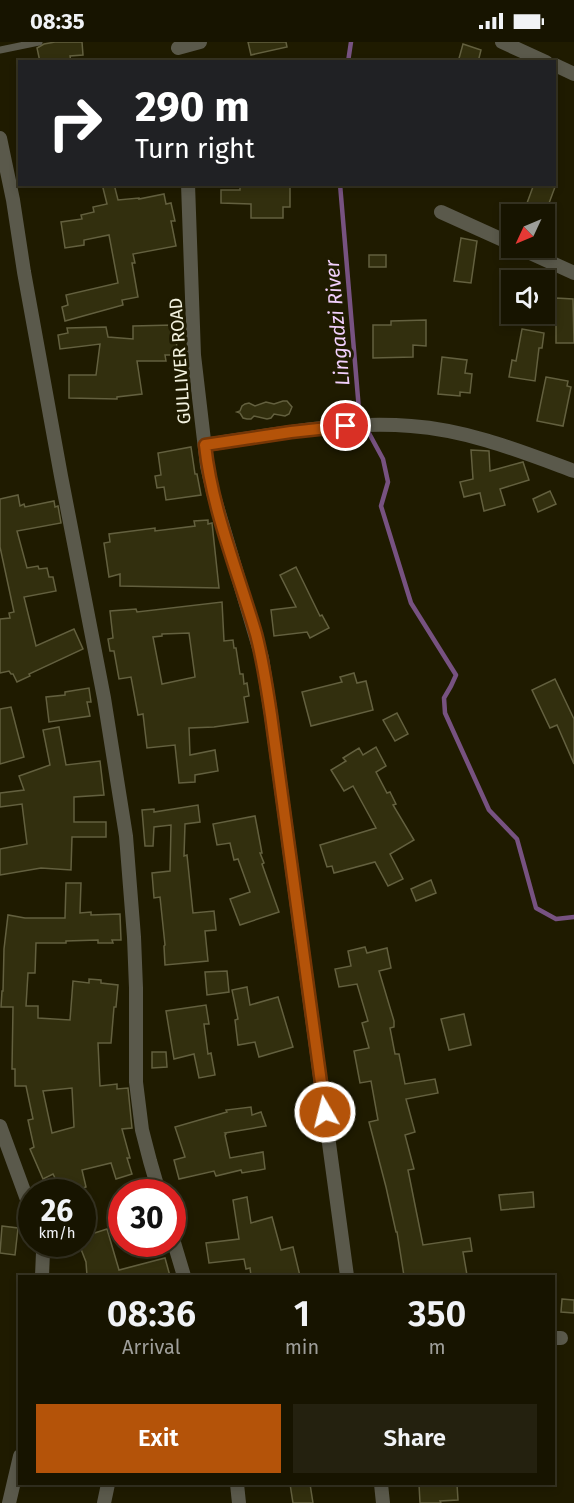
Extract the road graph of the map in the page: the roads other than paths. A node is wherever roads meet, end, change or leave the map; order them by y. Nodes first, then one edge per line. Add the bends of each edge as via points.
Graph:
1 (39, 42) edge
2 (200, 42) edge
3 (502, 42) edge
4 (0, 50) edge
5 (179, 51) edge
6 (542, 60) edge
7 (556, 65) edge
8 (574, 74) edge
9 (0, 138) edge
10 (188, 186) edge
11 (441, 212) dead end
12 (501, 239) edge
13 (541, 258) edge
14 (574, 273) edge
15 (205, 445) junction
16 (574, 471) edge
17 (0, 1125) edge
18 (19, 1179) edge
19 (155, 1179) edge
20 (43, 1257) edge
21 (178, 1257) edge
22 (42, 1275) edge
23 (184, 1275) edge
24 (346, 1275) edge
25 (18, 1465) edge
26 (108, 1485) edge
27 (237, 1485) edge
28 (381, 1485) edge
29 (9, 1503) edge
30 (104, 1503) edge
31 (239, 1503) edge
32 (383, 1503) edge

1 - 4 lane
2 - 5 street
3 - 6 street
7 - 8 street
9 - 19 street via 104,698 126,837 135,968 136,1082 142,1130
10 - 15 street, GULLIVER ROAD via 194,355
11 - 12 street
13 - 14 street
15 - 16 street via 364,424 411,426 487,439
15 - 24 street, GULLIVER ROAD via 214,496 262,658
17 - 18 street
20 - 22 street
21 - 23 street
25 - 29 street
26 - 30 street
27 - 31 street
28 - 32 street

